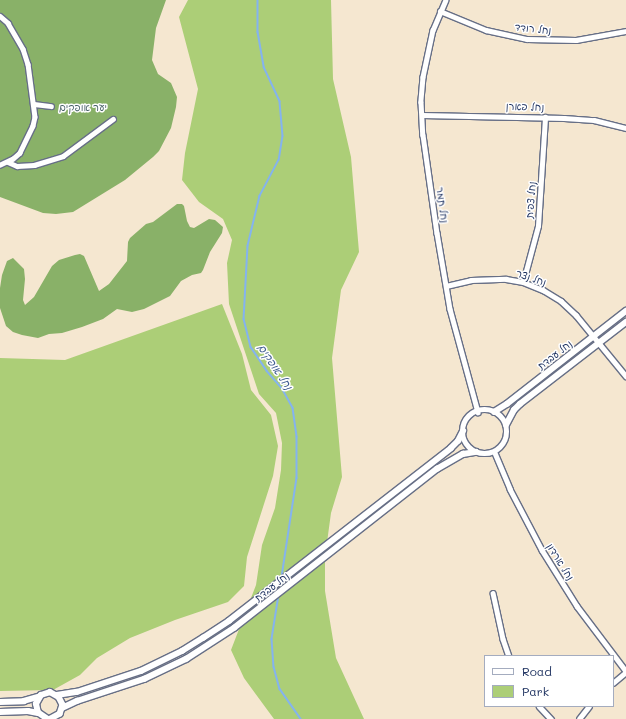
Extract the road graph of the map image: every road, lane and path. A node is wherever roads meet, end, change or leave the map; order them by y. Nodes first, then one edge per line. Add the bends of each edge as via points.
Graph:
1 (446, 0) edge
2 (440, 11) junction
3 (0, 16) edge
4 (626, 31) edge
5 (34, 104) junction
6 (51, 106) dead end
7 (422, 115) junction
8 (545, 117) junction
9 (112, 119) dead end
10 (626, 128) edge
11 (8, 162) junction
12 (0, 165) edge
13 (523, 282) junction
14 (446, 286) junction
15 (626, 311) edge
16 (626, 322) edge
17 (594, 336) junction
18 (599, 343) junction
19 (626, 376) edge
20 (478, 412) junction
21 (494, 412) junction
22 (506, 425) junction
23 (463, 431) junction
24 (476, 452) junction
25 (495, 453) junction
26 (494, 593) dead end
27 (509, 655) edge
28 (614, 655) edge
29 (614, 655) edge
30 (626, 671) edge
31 (614, 682) edge
32 (57, 695) junction
33 (39, 697) junction
34 (0, 702) edge
35 (540, 707) edge
36 (587, 707) edge
37 (62, 708) junction
38 (0, 712) edge
39 (42, 717) edge
40 (52, 719) edge
41 (551, 719) edge
42 (578, 719) edge

1 - 2 street, נחל תמר
2 - 4 street, נחל רודד via 486,30 526,39 576,40 604,37
2 - 7 street, נחל תמר via 433,30 423,77
3 - 5 street via 8,23 23,49
5 - 6 street
5 - 11 street via 35,117 25,145 20,153
7 - 8 street, נחל פארן
7 - 14 street, נחל תמר
8 - 10 street, נחל פארן via 594,120
8 - 13 street, נחל צפית via 538,226
9 - 11 street via 63,156 34,165 17,166
11 - 12 street
13 - 14 street, נחל נצר via 488,278
13 - 17 street, נחל נצר via 561,301
14 - 20 street, נחל תמר
15 - 17 street, נחל עבדת
16 - 18 street, נחל עבדת
17 - 18 street, נחל נצר
17 - 21 street, נחל עבדת
18 - 19 street, נחל נצר
18 - 22 street, נחל עבדת via 520,404
20 - 21 street
20 - 23 street via 468,419
21 - 22 street
22 - 25 street via 508,431 504,444
23 - 24 street via 466,444
23 - 32 street, נחל עבדת via 451,448 229,621 182,651 141,671 76,692
24 - 25 street
24 - 37 street, נחל עבדת via 450,460 218,638 186,658 144,679
25 - 29 street, נחל ארדון via 510,489 542,550 577,606
26 - 27 street
28 - 30 street, נחל ארדון
30 - 31 street
32 - 33 street, נחל עבדת via 48,692
32 - 37 street via 62,702
33 - 34 street, נחל עבדת via 24,701
33 - 39 street via 36,704
35 - 41 street
36 - 42 street
37 - 40 street via 58,716
38 - 39 street via 28,711

